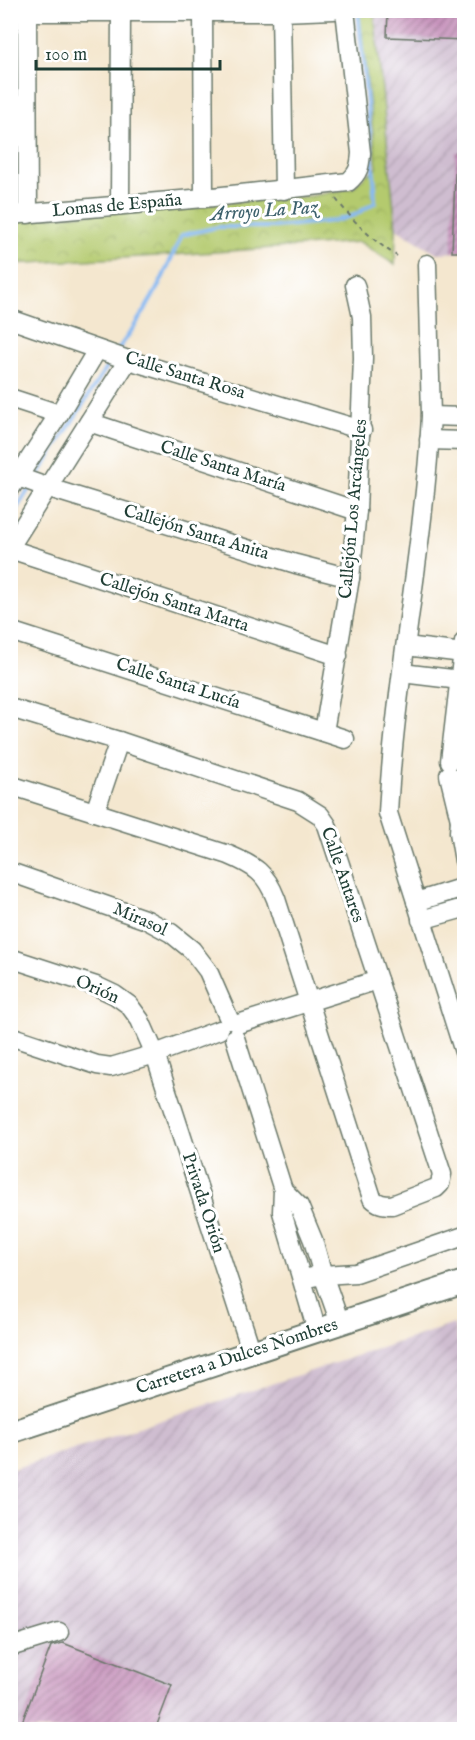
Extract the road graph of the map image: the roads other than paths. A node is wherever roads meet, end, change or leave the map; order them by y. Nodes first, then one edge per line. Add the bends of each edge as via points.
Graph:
1 (334, 10) edge
2 (345, 10) edge
3 (22, 11) edge
4 (121, 11) edge
5 (203, 11) edge
6 (281, 11) edge
7 (284, 190) junction
8 (204, 198) junction
9 (120, 206) junction
10 (19, 215) edge
11 (427, 264) dead end
12 (355, 285) dead end
13 (10, 320) edge
14 (100, 351) junction
15 (125, 358) junction
16 (10, 398) edge
17 (59, 414) junction
18 (430, 416) junction
19 (465, 417) edge
20 (89, 422) junction
21 (362, 430) junction
22 (429, 440) junction
23 (465, 441) edge
24 (15, 480) edge
25 (46, 487) junction
26 (357, 511) junction
27 (10, 548) edge
28 (350, 578) junction
29 (10, 631) edge
30 (406, 646) junction
31 (464, 648) edge
32 (338, 656) junction
33 (402, 673) junction
34 (460, 680) junction
35 (10, 708) edge
36 (459, 730) edge
37 (324, 732) junction
38 (345, 739) dead end
39 (118, 741) junction
40 (10, 785) edge
41 (95, 812) junction
42 (462, 818) edge
43 (465, 861) edge
44 (10, 872) edge
45 (465, 887) edge
46 (416, 902) junction
47 (465, 908) edge
48 (421, 920) junction
49 (10, 958) edge
50 (378, 980) junction
51 (309, 1002) junction
52 (230, 1028) junction
53 (10, 1036) edge
54 (465, 1052) edge
55 (155, 1054) junction
56 (283, 1190) junction
57 (465, 1236) edge
58 (323, 1275) junction
59 (302, 1279) junction
60 (465, 1282) edge
61 (340, 1323) junction
62 (317, 1330) junction
63 (252, 1353) junction
64 (10, 1432) edge
65 (59, 1632) dead end
66 (10, 1647) edge

1 - 6 street
2 - 7 street, Lomas de España via 361,141 360,167 348,182
3 - 4 street
3 - 10 street
4 - 5 street
4 - 9 street
5 - 6 street
5 - 8 street
6 - 7 street
7 - 8 street, Lomas de España
8 - 9 street, Lomas de España
9 - 10 street, Lomas de España
11 - 18 street
12 - 21 street, Callejón Los Arcángeles via 362,328
13 - 14 street, Calle Santa Rosa
14 - 15 street, Calle Santa Rosa
14 - 17 street
15 - 20 street
15 - 21 street, Calle Santa Rosa
16 - 17 street
17 - 24 street
18 - 19 street
18 - 22 street
20 - 25 street
20 - 26 street, Calle Santa María
21 - 26 street, Callejón Los Arcángeles
22 - 23 street
22 - 30 street
24 - 25 street, Callejón Santa Anita
25 - 27 street
25 - 28 street, Callejón Santa Anita
26 - 28 street, Callejón Los Arcángeles
27 - 32 street, Callejón Santa Marta
28 - 32 street, Callejón Los Arcángeles
29 - 37 street, Calle Santa Lucía
30 - 31 street
30 - 33 street
31 - 34 street
32 - 37 street, Callejón Los Arcángeles
33 - 34 street
33 - 46 street via 388,813
34 - 36 street
35 - 39 street, Calle Antares
36 - 42 street via 449,768
37 - 38 street, Calle Santa Lucía
39 - 41 street
39 - 50 street, Calle Antares via 298,801 320,814
40 - 41 street
41 - 51 street via 229,855 260,871 276,899
42 - 43 street via 459,831
44 - 52 street, Mirasol via 147,920 171,933 192,950 208,971
45 - 46 street
46 - 48 street
47 - 48 street
48 - 54 street
49 - 55 street, Orión via 115,994 140,1020
50 - 51 street
50 - 51 street, Calle Antares via 442,1174 435,1188 392,1205 377,1203 372,1198
51 - 52 street
52 - 55 street
52 - 56 street, Mirasol
53 - 55 street via 104,1066
55 - 63 street, Privada Orión
56 - 58 street, Mirasol via 299,1206
56 - 59 street, Mirasol via 282,1212
57 - 58 street via 356,1273
58 - 59 street
58 - 61 street, Mirasol
59 - 62 street, Mirasol
60 - 61 main road, Carretera a Dulces Nombres
61 - 62 main road, Carretera a Dulces Nombres
62 - 63 main road, Carretera a Dulces Nombres
63 - 64 main road, Carretera a Dulces Nombres
65 - 66 street

